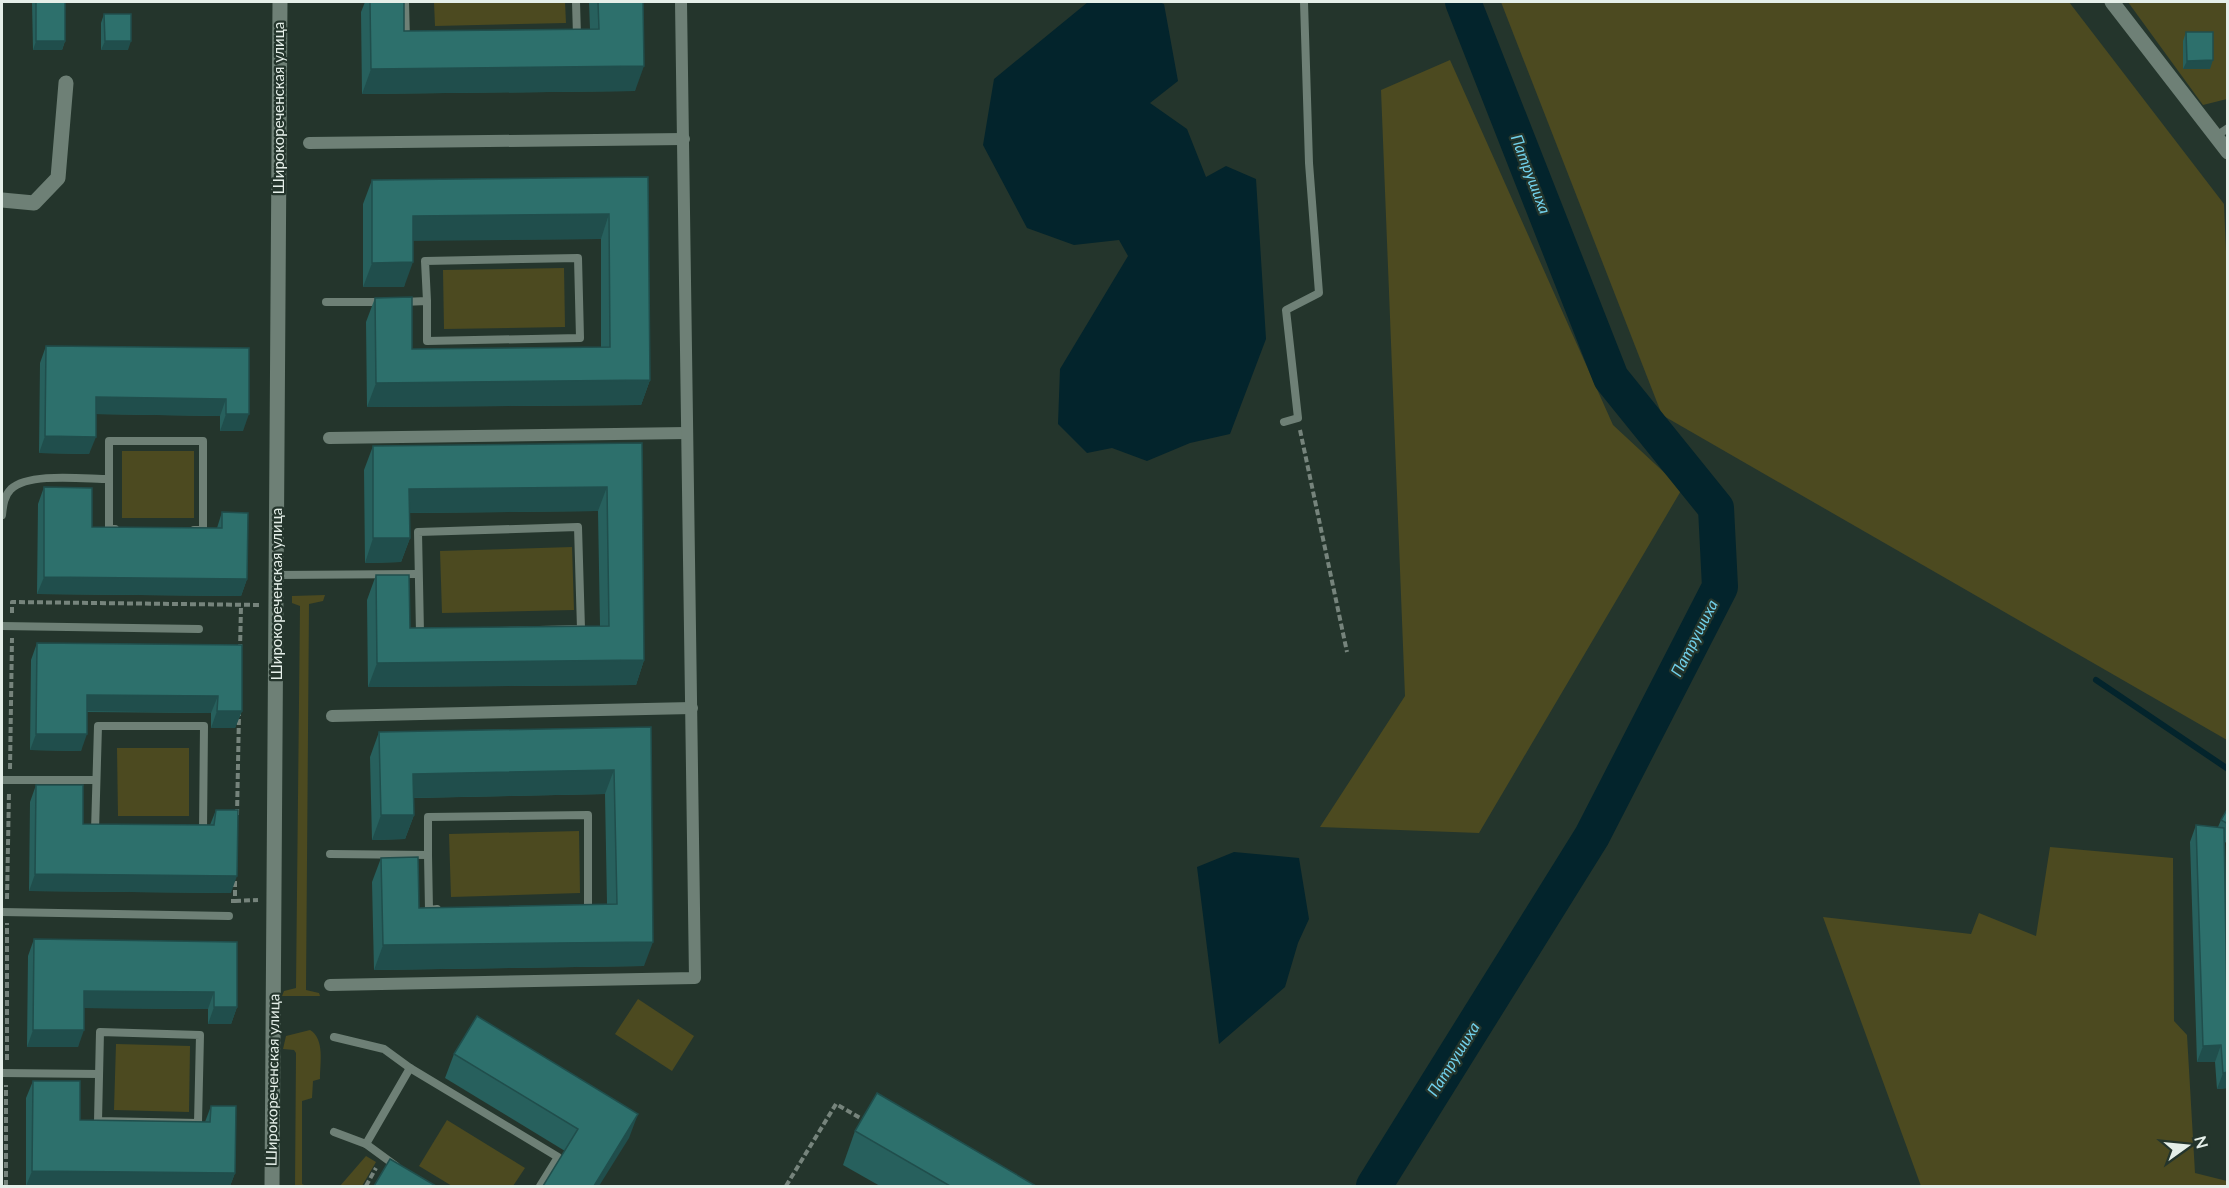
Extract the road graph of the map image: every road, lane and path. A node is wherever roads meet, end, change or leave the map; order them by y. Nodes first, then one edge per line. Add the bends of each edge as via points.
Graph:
1 (280, 2) edge
2 (405, 2) edge
3 (576, 2) edge
4 (681, 2) edge
5 (1304, 2) edge
6 (2112, 2) edge
7 (565, 36) edge
8 (417, 39) edge
9 (66, 83) dead end
10 (2222, 132) edge
11 (684, 139) junction
12 (309, 143) dead end
13 (2228, 152) edge
14 (2, 200) edge
15 (427, 301) junction
16 (326, 302) dead end
17 (1298, 418) junction
18 (1284, 422) dead end
19 (687, 433) junction
20 (330, 438) dead end
21 (109, 479) junction
22 (2, 515) edge
23 (120, 530) edge
24 (179, 530) edge
25 (418, 574) junction
26 (277, 575) junction
27 (2, 626) edge
28 (12, 626) junction
29 (199, 629) dead end
30 (240, 652) edge
31 (1347, 652) dead end
32 (692, 708) junction
33 (239, 710) edge
34 (332, 716) dead end
35 (5, 780) edge
36 (95, 780) junction
37 (237, 817) edge
38 (330, 854) dead end
39 (428, 855) junction
40 (235, 877) edge
41 (8, 899) junction
42 (19, 899) dead end
43 (223, 900) dead end
44 (577, 908) edge
45 (452, 909) edge
46 (4, 912) edge
47 (229, 916) dead end
48 (330, 985) dead end
49 (334, 1037) dead end
50 (410, 1068) junction
51 (4, 1073) edge
52 (99, 1074) junction
53 (878, 1128) edge
54 (334, 1132) dead end
55 (366, 1144) junction
56 (403, 1170) edge
57 (6, 1186) edge
58 (272, 1186) edge
59 (540, 1186) edge
60 (786, 1186) edge

1 - 26 street, Широкореченская улица
2 - 8 lane via 406,40
3 - 7 lane via 576,36
4 - 11 street
5 - 17 lane via 1309,163 1319,293 1286,310
6 - 10 street
9 - 14 street via 58,178 34,203
10 - 13 street
11 - 12 street
11 - 19 street
15 - 15 lane via 427,341 580,338 578,258 425,261
15 - 16 lane
17 - 18 lane
17 - 31 path
19 - 20 street
19 - 32 street
21 - 22 lane via 26,482 6,495
21 - 23 lane via 109,530
21 - 24 lane via 109,441 203,441 203,530
25 - 25 lane via 420,633 581,629 578,527 418,532
25 - 26 lane
26 - 58 street, Широкореченская улица
27 - 28 lane
28 - 29 lane
28 - 30 path via 12,602 241,606
28 - 35 path
32 - 34 street
32 - 48 street via 695,978
33 - 37 path
35 - 36 lane
35 - 41 path
36 - 36 lane via 98,726 204,726 203,831 95,831
38 - 39 lane
39 - 44 lane via 428,817 588,815 588,908
39 - 45 lane via 429,910
40 - 43 path via 235,901
41 - 42 path
41 - 46 path
46 - 47 lane
46 - 51 path
49 - 50 lane via 384,1049
50 - 55 lane
50 - 59 lane via 558,1157
51 - 52 lane
51 - 57 path
52 - 52 lane via 100,1032 200,1035 198,1123 98,1121
53 - 60 path via 836,1104
54 - 55 lane
55 - 56 lane

